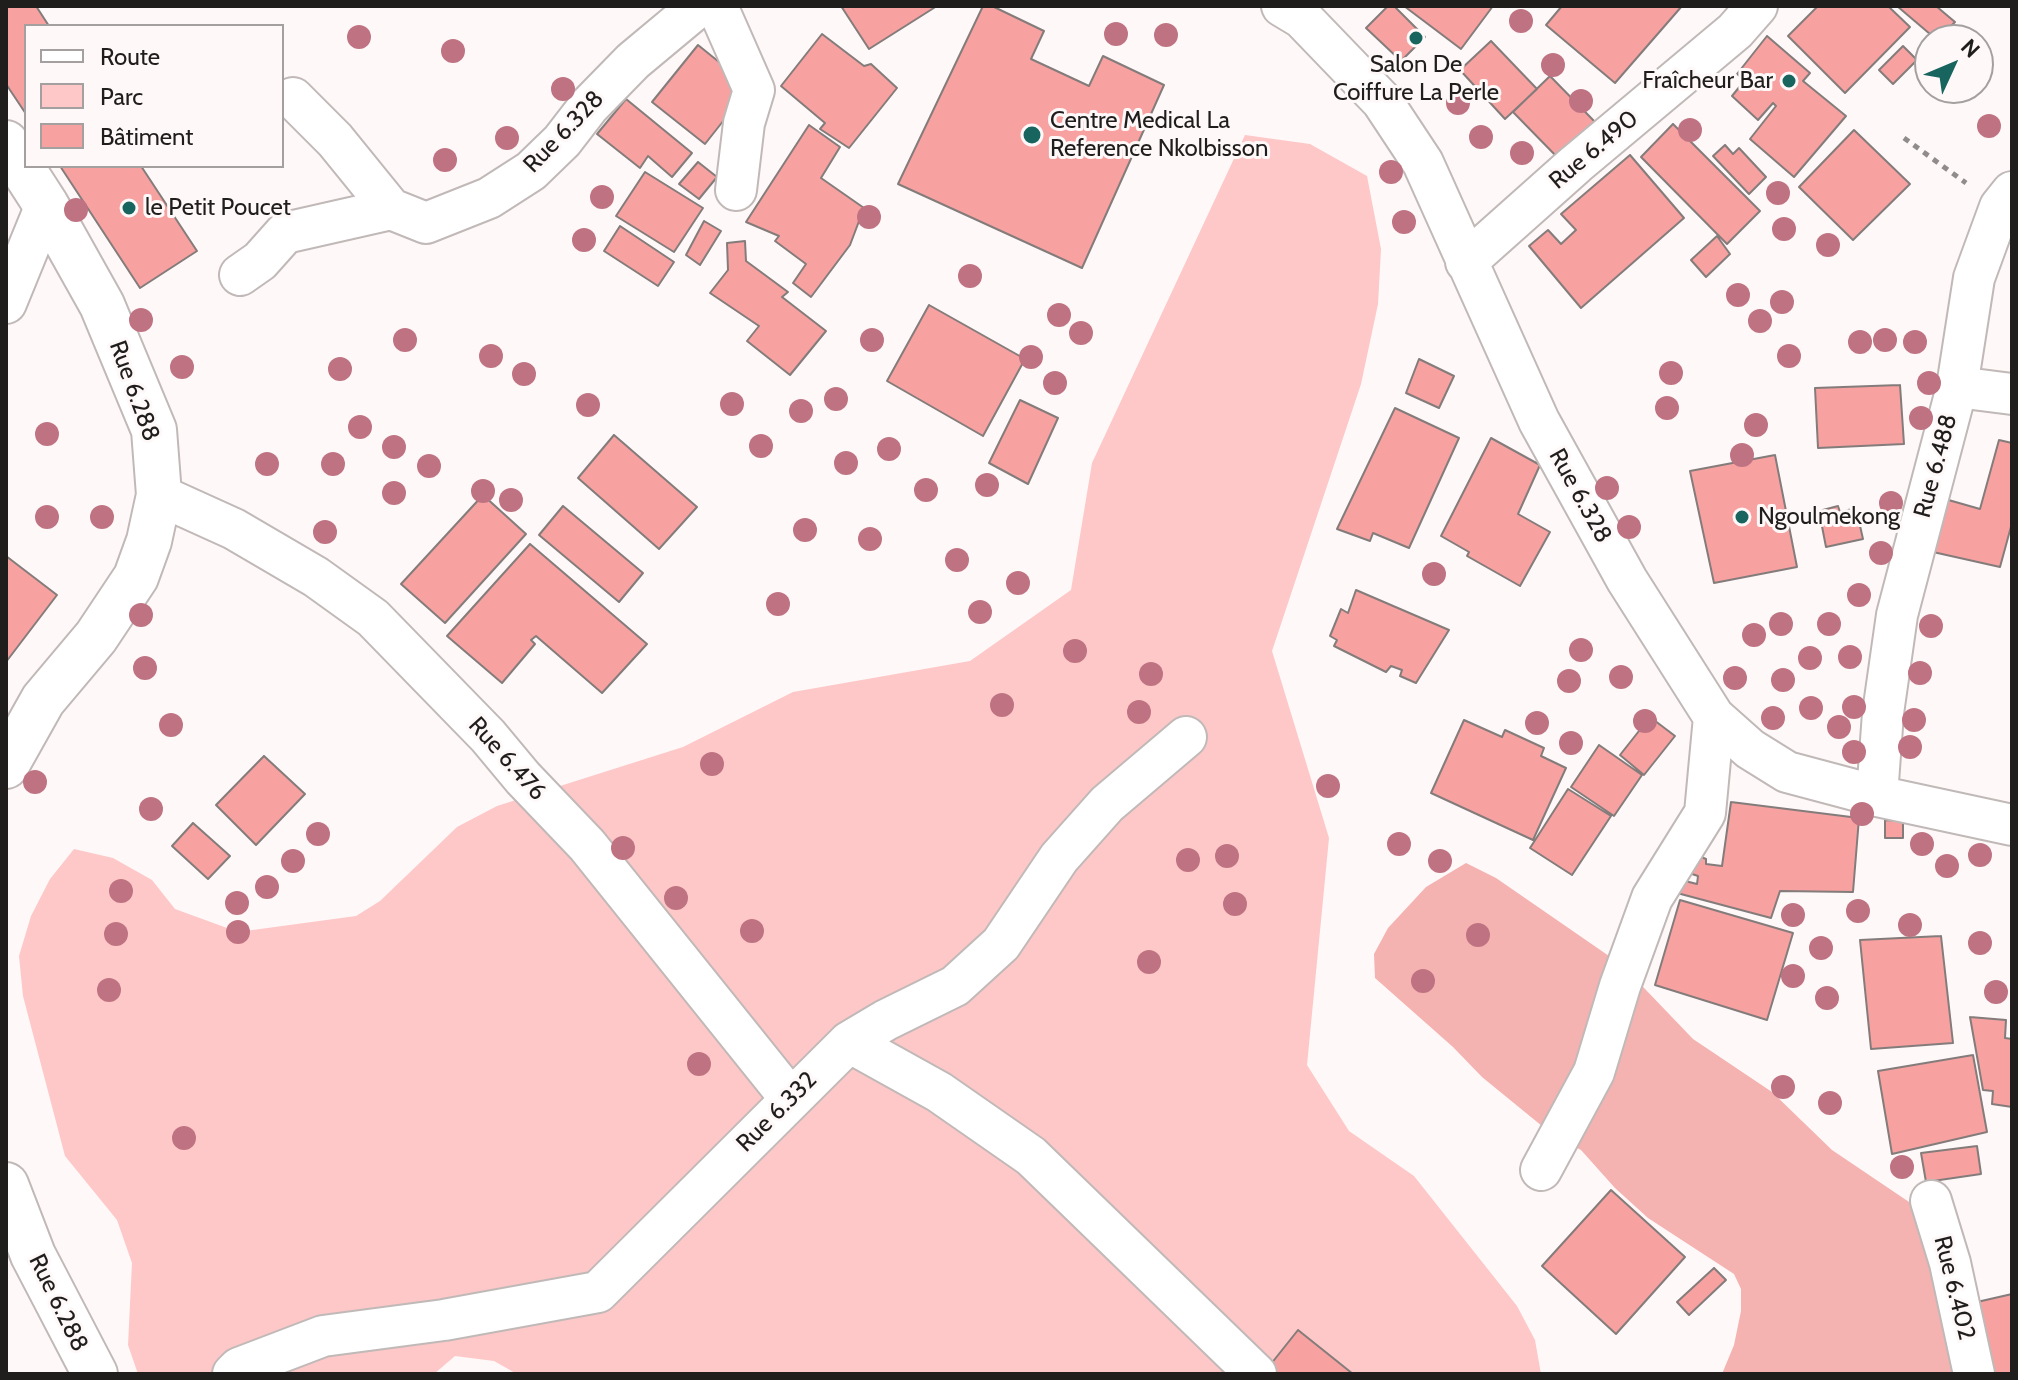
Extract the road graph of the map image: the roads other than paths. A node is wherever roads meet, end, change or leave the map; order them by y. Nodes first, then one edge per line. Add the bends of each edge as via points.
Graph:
1 (699, 6) edge
2 (717, 6) edge
3 (1757, 6) edge
4 (1296, 10) edge
5 (293, 98) dead end
6 (6, 143) edge
7 (736, 190) dead end
8 (2006, 200) edge
9 (46, 205) junction
10 (391, 209) junction
11 (1466, 262) junction
12 (240, 275) dead end
13 (6, 303) edge
14 (2012, 371) edge
15 (1959, 372) junction
16 (2012, 394) edge
17 (159, 495) junction
18 (1714, 717) junction
19 (1186, 737) dead end
20 (6, 766) edge
21 (1877, 796) junction
22 (2012, 825) edge
23 (849, 1042) junction
24 (790, 1098) junction
25 (1541, 1170) dead end
26 (6, 1185) edge
27 (1931, 1201) dead end
28 (85, 1371) edge
29 (233, 1374) edge
30 (1256, 1374) edge
31 (1974, 1374) edge

1 - 10 street, Rue 6.328 via 633,61 562,141 510,185 426,223
2 - 7 street via 754,90
3 - 11 street, Rue 6.490 via 1735,31
4 - 11 street, Rue 6.328 via 1382,101 1423,163
5 - 10 street
6 - 9 street, Rue 6.288
8 - 15 street, Rue 6.488 via 1974,278
9 - 13 street
9 - 17 street, Rue 6.288 via 102,305 154,430
10 - 12 street via 285,233
11 - 18 street, Rue 6.328 via 1539,421 1627,580
14 - 15 street
15 - 16 street
15 - 21 street, Rue 6.488 via 1897,615
17 - 20 street, Rue 6.288 via 136,577 96,637 43,700
17 - 24 street, Rue 6.476 via 234,529 373,618 587,845
18 - 21 street, Rue 6.328 via 1787,772
18 - 25 street via 1705,813 1652,898 1594,1072
19 - 23 street, Rue 6.332 via 1107,804 1059,858 1001,944 955,986
21 - 22 street, Rue 6.328
23 - 24 street, Rue 6.332
23 - 30 street via 939,1092 1031,1156
24 - 29 street, Rue 6.332 via 598,1292 323,1336
26 - 28 street, Rue 6.288
27 - 31 street, Rue 6.402

